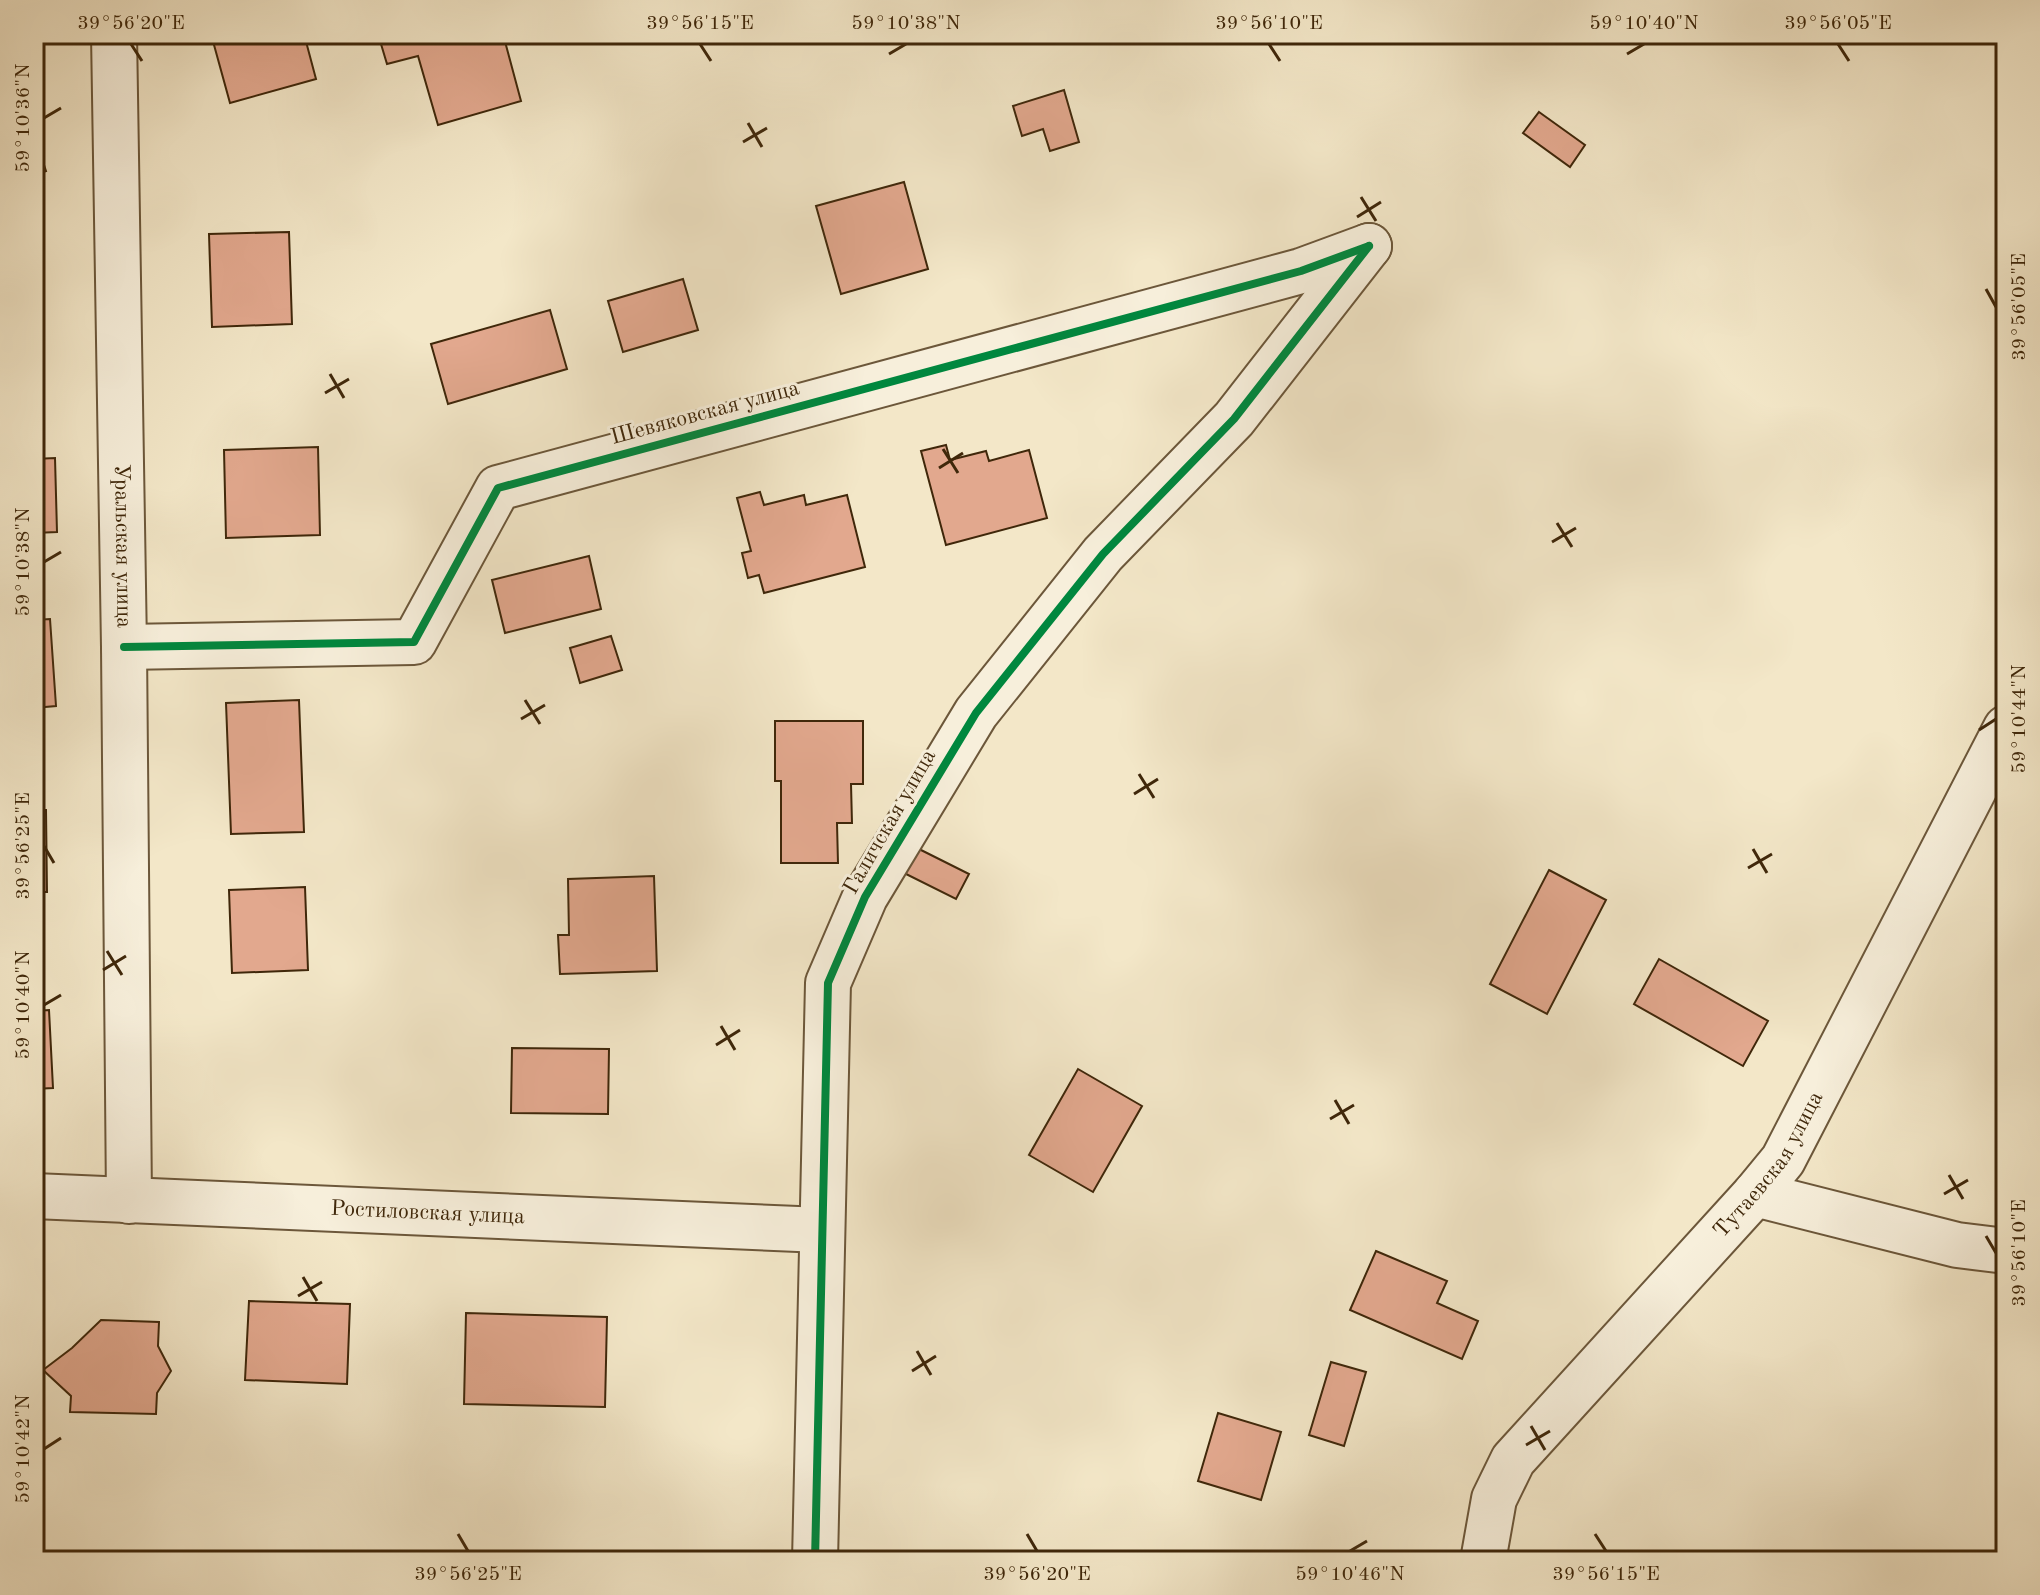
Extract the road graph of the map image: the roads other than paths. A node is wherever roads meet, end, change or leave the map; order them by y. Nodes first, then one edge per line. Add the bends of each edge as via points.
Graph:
1 (114, 34) edge
2 (1369, 246) joint
3 (124, 647) junction
4 (2006, 728) edge
5 (1755, 1194) junction
6 (34, 1196) edge
7 (129, 1201) junction
8 (822, 1230) junction
9 (2006, 1251) edge
10 (815, 1561) edge
11 (1483, 1561) edge

1 - 3 street, Уральская улица
2 - 3 street, Шевяковская улица via 1301,271 498,488 414,642
2 - 8 street, Галичская улица via 1234,419 1103,554 976,713 865,897 828,983
3 - 7 street, Уральская улица
4 - 5 street, Тутаевская улица via 1783,1160
5 - 9 street via 1957,1245
5 - 11 street, Тутаевская улица via 1513,1460 1494,1499
6 - 7 street, Ростиловская улица
7 - 8 street, Ростиловская улица
8 - 10 street, Галичская улица

